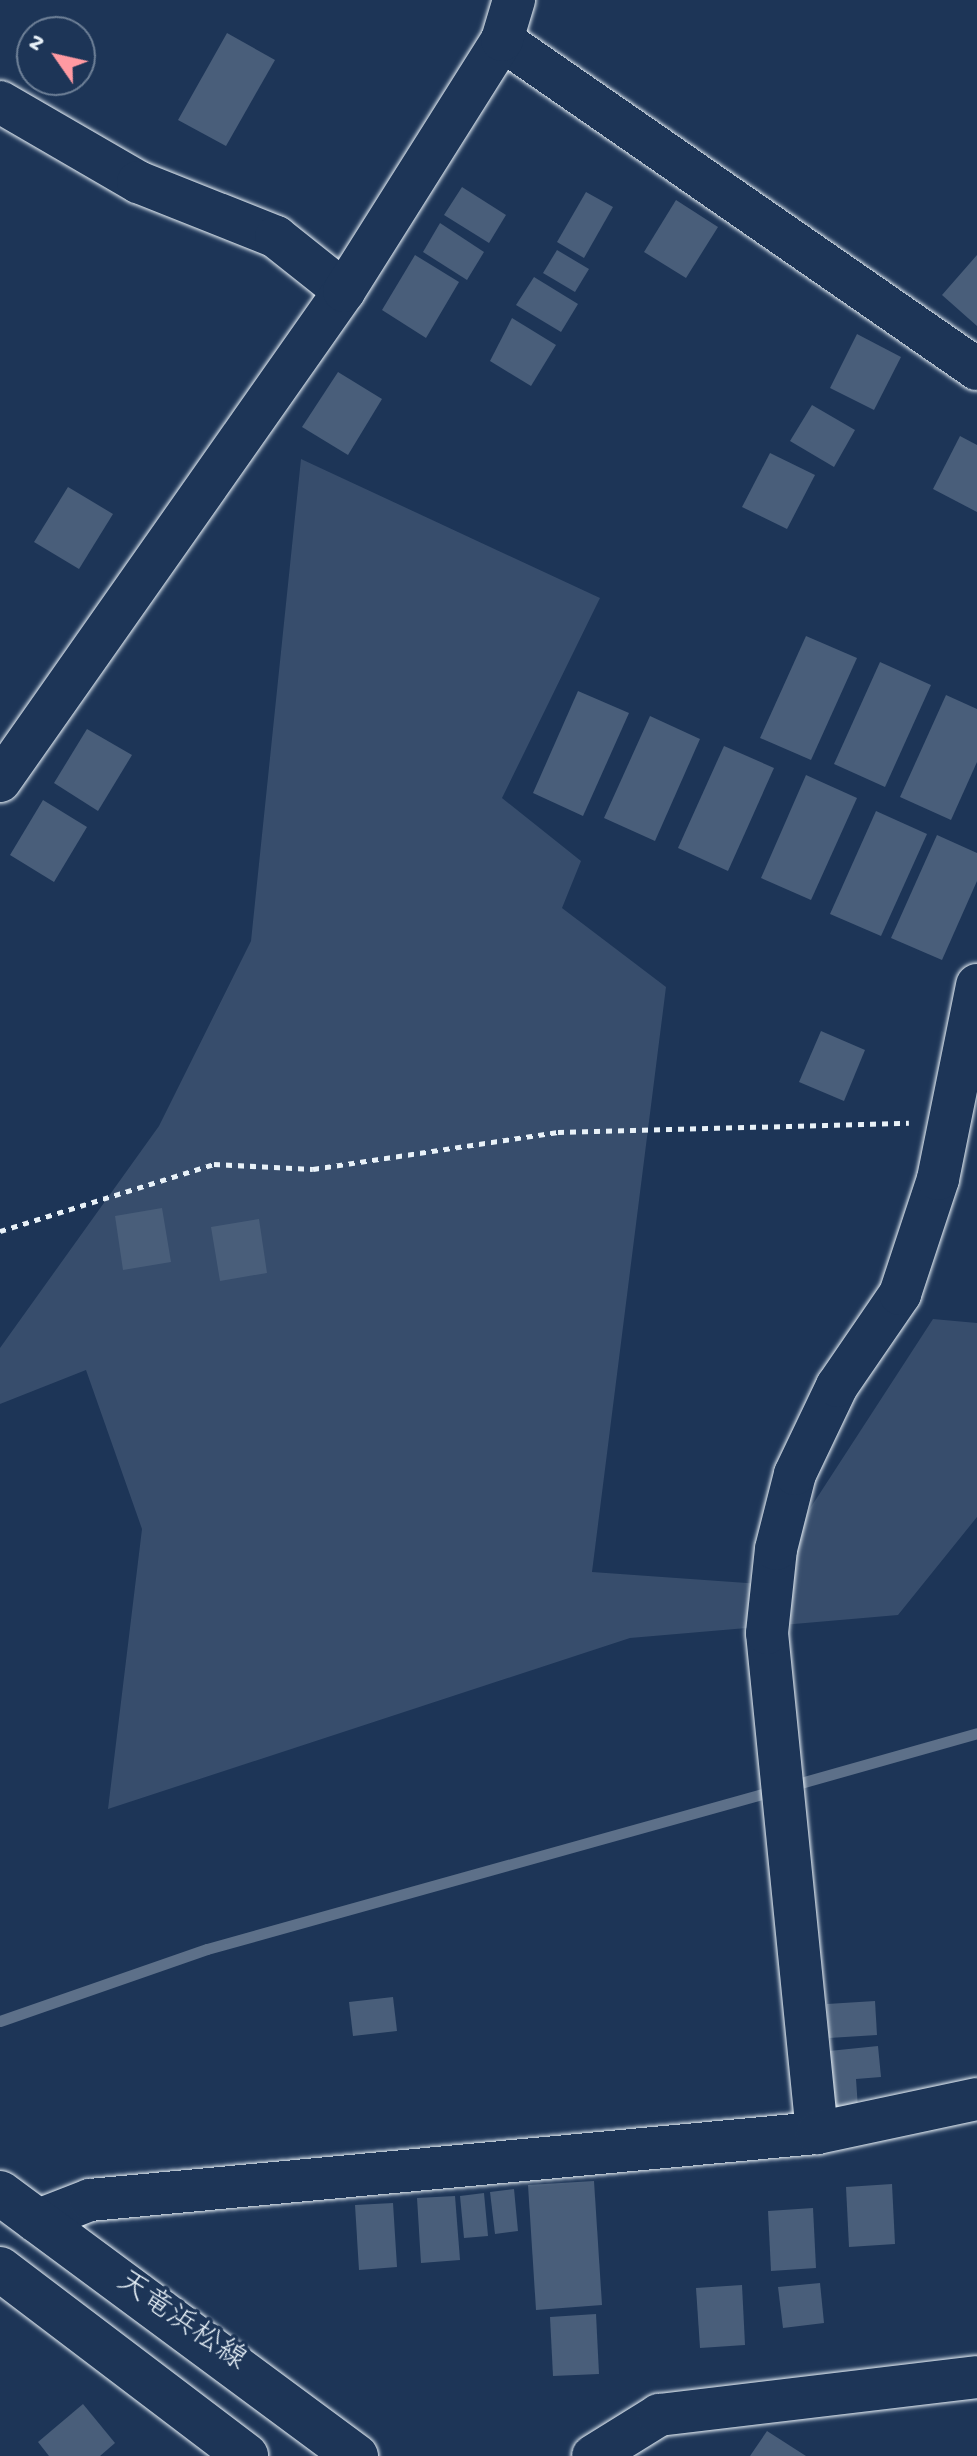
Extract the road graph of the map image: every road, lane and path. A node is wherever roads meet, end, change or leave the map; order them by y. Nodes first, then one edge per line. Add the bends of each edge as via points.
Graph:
1 (514, 0) edge
2 (502, 40) junction
3 (0, 102) edge
4 (344, 291) junction
5 (977, 369) edge
6 (0, 781) edge
7 (977, 985) edge
8 (963, 1129) edge
9 (0, 1231) edge
10 (977, 2099) edge
11 (817, 2133) junction
12 (0, 2193) edge
13 (36, 2221) junction
14 (0, 2269) edge
15 (977, 2377) edge
16 (246, 2456) edge
17 (356, 2456) edge
18 (593, 2456) edge

1 - 2 street
2 - 4 street
2 - 5 street
3 - 4 street via 138,182 276,237
4 - 6 street
7 - 8 street
8 - 9 path via 558,1132 313,1169 214,1164
8 - 11 street via 900,1294 837,1386 795,1474 776,1549 767,1633 783,1750
10 - 11 street
11 - 13 street via 90,2200
12 - 13 main road, 天竜浜松線
13 - 17 main road, 天竜浜松線
14 - 16 main road
15 - 18 street via 659,2415

